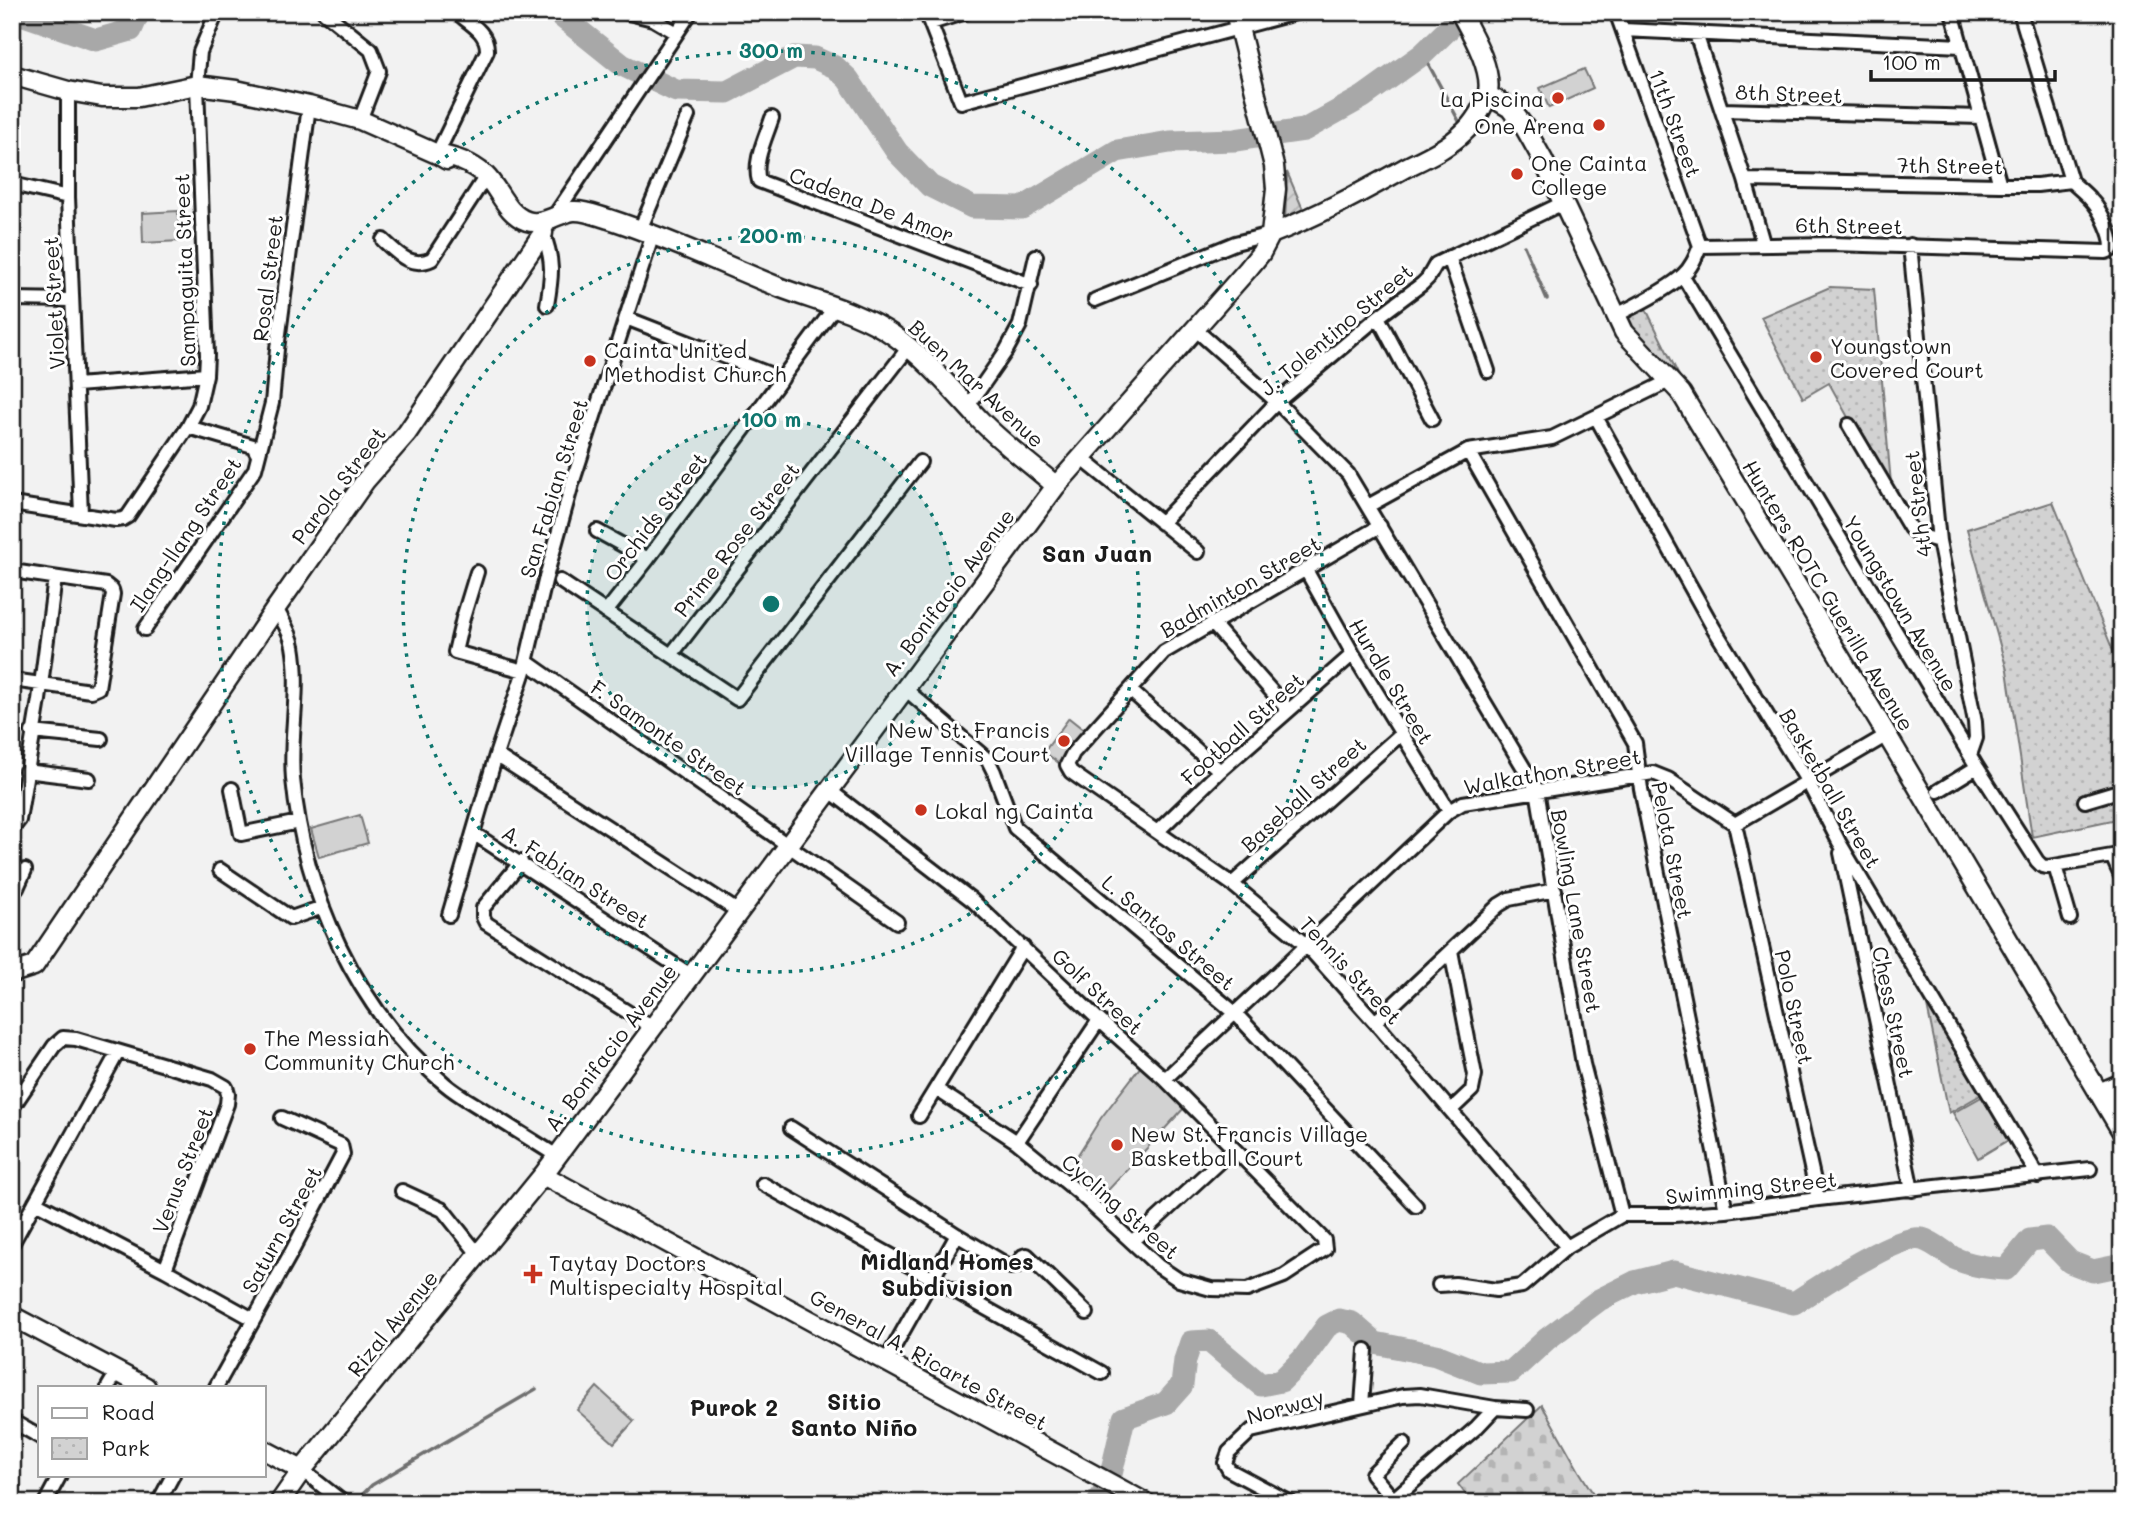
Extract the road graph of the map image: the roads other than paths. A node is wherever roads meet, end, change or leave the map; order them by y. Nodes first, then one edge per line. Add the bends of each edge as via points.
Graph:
1 (217, 12) edge
2 (324, 12) edge
3 (456, 12) edge
4 (625, 12) edge
5 (691, 12) edge
6 (966, 12) edge
7 (1299, 12) edge
8 (1460, 12) edge
9 (1616, 12) edge
10 (1952, 12) edge
11 (2020, 12) edge
12 (928, 18) edge
13 (1237, 20) edge
14 (1622, 30) junction
15 (677, 33) junction
16 (1696, 34) junction
17 (1961, 46) junction
18 (12, 75) edge
19 (197, 85) junction
20 (68, 91) junction
21 (1488, 94) junction
22 (309, 106) junction
23 (1722, 110) junction
24 (688, 116) dead end
25 (1981, 117) junction
26 (772, 118) dead end
27 (360, 120) junction
28 (437, 154) junction
29 (486, 176) junction
30 (1745, 180) junction
31 (2071, 181) junction
32 (12, 184) edge
33 (2000, 186) junction
34 (68, 197) junction
35 (1563, 204) junction
36 (554, 218) junction
37 (646, 232) junction
38 (543, 233) junction
39 (1271, 234) junction
40 (383, 240) dead end
41 (1763, 243) junction
42 (1910, 245) junction
43 (1700, 246) junction
44 (1036, 256) dead end
45 (1449, 257) junction
46 (1683, 276) junction
47 (1031, 285) junction
48 (12, 299) edge
49 (71, 300) junction
50 (1095, 300) dead end
51 (547, 305) dead end
52 (834, 308) junction
53 (1615, 316) junction
54 (1378, 317) junction
55 (626, 318) junction
56 (1195, 329) junction
57 (908, 347) junction
58 (1488, 371) dead end
59 (206, 375) junction
60 (782, 379) junction
61 (1669, 381) junction
62 (76, 384) junction
63 (1278, 402) junction
64 (968, 406) junction
65 (1596, 417) junction
66 (1432, 419) dead end
67 (1849, 425) dead end
68 (188, 427) junction
69 (1468, 451) junction
70 (258, 455) junction
71 (1080, 457) junction
72 (920, 462) dead end
73 (1056, 486) junction
74 (12, 504) edge
75 (81, 514) junction
76 (1374, 516) junction
77 (1161, 523) junction
78 (1937, 526) junction
79 (597, 531) dead end
80 (1918, 535) junction
81 (1939, 541) junction
82 (1198, 552) dead end
83 (648, 559) junction
84 (1306, 570) junction
85 (12, 571) edge
86 (477, 572) dead end
87 (55, 578) junction
88 (560, 582) dead end
89 (276, 608) junction
90 (606, 612) junction
91 (1212, 623) junction
92 (145, 629) dead end
93 (1353, 654) junction
94 (671, 655) junction
95 (526, 667) junction
96 (12, 681) edge
97 (41, 683) junction
98 (904, 688) junction
99 (1130, 690) junction
100 (1288, 710) junction
101 (1975, 722) junction
102 (32, 732) junction
103 (1956, 732) junction
104 (1401, 734) junction
105 (1887, 735) junction
106 (101, 739) dead end
107 (496, 755) junction
108 (1970, 755) junction
109 (1067, 765) joint
110 (1977, 767) junction
111 (26, 771) junction
112 (1220, 771) junction
113 (1639, 774) junction
114 (89, 779) dead end
115 (1808, 782) junction
116 (232, 789) dead end
117 (829, 790) junction
118 (1537, 790) junction
119 (2122, 790) edge
120 (1938, 791) dead end
121 (2085, 801) dead end
122 (1448, 811) junction
123 (299, 822) junction
124 (1735, 824) junction
125 (12, 829) edge
126 (1158, 831) junction
127 (473, 832) junction
128 (1839, 842) junction
129 (789, 844) junction
130 (2117, 855) edge
131 (521, 862) junction
132 (2055, 866) junction
133 (25, 870) dead end
134 (220, 870) dead end
135 (2122, 878) edge
136 (1232, 884) junction
137 (12, 888) edge
138 (1555, 890) junction
139 (323, 907) junction
140 (739, 912) junction
141 (449, 915) dead end
142 (2070, 918) dead end
143 (897, 922) dead end
144 (1306, 944) junction
145 (1023, 947) junction
146 (1451, 951) junction
147 (12, 972) edge
148 (692, 976) junction
149 (1236, 1013) junction
150 (1099, 1020) junction
151 (1376, 1022) junction
152 (653, 1028) junction
153 (118, 1052) junction
154 (1166, 1079) junction
155 (2122, 1083) edge
156 (936, 1089) junction
157 (2099, 1093) junction
158 (12, 1108) edge
159 (1451, 1110) junction
160 (919, 1116) dead end
161 (282, 1118) dead end
162 (791, 1128) dead end
163 (2122, 1132) edge
164 (1017, 1142) junction
165 (1233, 1149) junction
166 (557, 1156) junction
167 (2090, 1170) dead end
168 (543, 1175) junction
169 (2038, 1176) junction
170 (763, 1184) dead end
171 (1912, 1190) junction
172 (402, 1191) dead end
173 (1818, 1199) junction
174 (36, 1202) junction
175 (1416, 1206) dead end
176 (1726, 1211) junction
177 (1622, 1215) junction
178 (957, 1235) junction
179 (1324, 1240) joint
180 (1132, 1241) junction
181 (12, 1244) edge
182 (1567, 1247) junction
183 (478, 1254) junction
184 (164, 1270) junction
185 (933, 1278) junction
186 (1439, 1285) dead end
187 (1087, 1313) dead end
188 (12, 1316) edge
189 (253, 1319) junction
190 (1366, 1350) dead end
191 (886, 1361) junction
192 (1102, 1373) dead end
193 (112, 1380) edge
194 (141, 1386) edge
195 (217, 1386) edge
196 (1362, 1405) junction
197 (1495, 1408) junction
198 (1527, 1410) dead end
199 (12, 1421) edge
200 (38, 1436) edge
201 (1404, 1443) dead end
202 (266, 1451) edge
203 (302, 1470) junction
204 (59, 1476) edge
205 (172, 1476) edge
206 (1391, 1501) edge
207 (45, 1503) edge
208 (158, 1503) edge
209 (279, 1503) edge
210 (344, 1503) edge
211 (1146, 1503) edge
212 (1291, 1503) edge

1 - 19 street, Sampaguita Street via 200,51
2 - 27 street via 371,50 379,71
3 - 28 street via 483,33 487,51
4 - 15 street via 653,19
5 - 15 street, Parola Street
6 - 12 street
7 - 13 street
8 - 21 street via 1486,65
9 - 14 street, 11th Street
10 - 17 street
11 - 31 street
12 - 13 street via 961,102
13 - 39 street, A. Bonifacio Avenue via 1274,166
14 - 16 street
14 - 43 street, 11th Street
15 - 36 street, Parola Street
16 - 17 street
16 - 23 street
17 - 25 street
18 - 20 street, Buen Mar Avenue
19 - 20 street, Buen Mar Avenue via 139,97
19 - 22 street, Buen Mar Avenue
19 - 59 street, Sampaguita Street
20 - 34 street, Violet Street
21 - 35 street, Hunters ROTC Guerilla Avenue via 1510,108 1525,128
21 - 39 street via 1470,127 1456,139 1360,193
22 - 27 street, Buen Mar Avenue
22 - 70 street, Rosal Street via 272,403
23 - 25 street, 8th Street
23 - 30 street
24 - 37 street, San Fabian Street
25 - 33 street
26 - 47 street, Cadena De Amor via 758,164 760,181
27 - 28 street, Buen Mar Avenue
28 - 29 street, Buen Mar Avenue via 465,160
29 - 36 street, Buen Mar Avenue via 518,216 534,222
29 - 40 street via 432,259 413,263
30 - 33 street, 7th Street
30 - 41 street
31 - 33 street, 7th Street
31 - 42 street, 6th Street via 2093,202 2112,237 2111,250
32 - 34 street
34 - 49 street, Violet Street
35 - 45 street, J. Tolentino Street
35 - 53 street, Hunters ROTC Guerilla Avenue
36 - 37 street, Buen Mar Avenue via 573,211 588,213
36 - 38 street, Parola Street
37 - 52 street, Buen Mar Avenue
37 - 55 street, San Fabian Street
38 - 51 street via 552,263
38 - 89 street, Parola Street via 407,433 365,481
39 - 50 street via 1235,243
39 - 56 street, A. Bonifacio Avenue via 1255,260
41 - 42 street, 6th Street
41 - 43 street, 6th Street
42 - 78 street, 4th Street
43 - 46 street
44 - 47 street
45 - 54 street, J. Tolentino Street
45 - 58 street
46 - 53 street
46 - 103 street, Youngstown Avenue
47 - 64 street via 1020,325
48 - 49 street
49 - 62 street, Violet Street
52 - 57 street, Buen Mar Avenue via 881,328
52 - 60 street, Orchids Street
53 - 61 street, Hunters ROTC Guerilla Avenue
54 - 63 street, J. Tolentino Street
54 - 66 street
55 - 60 street
55 - 95 street, San Fabian Street via 572,484
56 - 63 street, Bowling Lane Street
56 - 71 street, A. Bonifacio Avenue
57 - 64 street, Buen Mar Avenue
57 - 94 street, Prime Rose Street
59 - 62 street
59 - 68 street, Sampaguita Street via 199,406
60 - 83 street, Orchids Street
61 - 65 street, Badminton Street
61 - 105 street, Hunters ROTC Guerilla Avenue via 1701,426
62 - 75 street, Violet Street
63 - 76 street, Bowling Lane Street via 1348,474
63 - 77 street, J. Tolentino Street
64 - 73 street, Buen Mar Avenue
65 - 69 street, Badminton Street via 1543,441
65 - 115 street, Basketball Street via 1713,627
67 - 80 street
68 - 70 street, Ilang-llang Street via 253,446
68 - 75 street, Sampaguita Street via 128,516 116,520
69 - 76 street, Badminton Street
69 - 113 street, Pelota Street via 1635,743
70 - 92 street, Ilang-llang Street via 255,469
71 - 73 street, A. Bonifacio Avenue
71 - 77 street
72 - 94 street via 737,699
73 - 98 street, A. Bonifacio Avenue
74 - 75 street, Sampaguita Street
76 - 84 street, Badminton Street
76 - 118 street, Bowling Lane Street
77 - 82 street
78 - 80 street
78 - 81 street, 4th Street
79 - 83 street
80 - 81 street
81 - 101 street, 4th Street
83 - 90 street, Orchids Street
84 - 91 street, Badminton Street
84 - 93 street, Hurdle Street
85 - 87 street
86 - 95 street, F. Samonte Street via 455,652
87 - 97 street
87 - 97 street via 106,585 113,594 98,688 91,691
88 - 90 street
89 - 123 street via 293,644 293,776
89 - 147 street, Parola Street via 34,966
90 - 94 street
91 - 99 street, Badminton Street via 1164,652
91 - 100 street
93 - 100 street, Football Street
93 - 104 street, Hurdle Street
95 - 107 street, San Fabian Street
95 - 129 street, F. Samonte Street
96 - 97 street
97 - 102 street
98 - 117 street, A. Bonifacio Avenue
98 - 149 street, L. Santos Street via 988,760 1015,828
99 - 109 street, Badminton Street
99 - 112 street
100 - 112 street, Football Street
101 - 103 street
101 - 108 street, 4th Street
102 - 106 street
102 - 111 street
103 - 108 street, Youngstown Avenue
104 - 122 street, Hurdle Street
104 - 136 street, Baseball Street
105 - 115 street
105 - 157 street, Hunters ROTC Guerilla Avenue
107 - 127 street, San Fabian Street
107 - 140 street
108 - 110 street, Youngstown Avenue
109 - 126 street, Tennis Street
110 - 120 street
110 - 132 street, Youngstown Avenue via 2037,861
111 - 114 street
111 - 125 street via 19,820
112 - 126 street, Football Street
113 - 118 street, Walkathon Street
113 - 124 street, Walkathon Street via 1668,779
113 - 176 street, Pelota Street
115 - 124 street
115 - 128 street, Basketball Street
116 - 123 street via 241,834
117 - 129 street, A. Bonifacio Avenue
117 - 145 street, Golf Street via 972,900
118 - 122 street, Walkathon Street via 1463,803
118 - 138 street, Bowling Lane Street
119 - 121 street
122 - 144 street, Walkathon Street
123 - 139 street
124 - 173 street, Polo Street
126 - 136 street, Tennis Street
127 - 131 street, A. Fabian Street
127 - 141 street, San Fabian Street
128 - 169 street, Basketball Street
128 - 171 street, Chess Street
129 - 140 street, A. Bonifacio Avenue
129 - 143 street, F. Samonte Street
130 - 132 street
130 - 135 street
131 - 148 street, A. Fabian Street
131 - 152 street via 483,908 486,923
132 - 142 street
133 - 137 street via 17,888
134 - 139 street via 291,918
136 - 144 street, Tennis Street
138 - 146 street via 1509,899
138 - 177 street, Bowling Lane Street via 1583,1064
139 - 166 street via 373,1005 407,1047 446,1085
140 - 148 street, A. Bonifacio Avenue
144 - 149 street, Walkathon Street
144 - 151 street, Tennis Street
145 - 150 street, Golf Street
145 - 156 street
146 - 151 street
146 - 159 street via 1475,1075 1472,1090
148 - 152 street, A. Bonifacio Avenue
149 - 154 street, Walkathon Street
149 - 175 street, L. Santos Street
150 - 154 street, Golf Street
150 - 164 street
151 - 159 street, Tennis Street
152 - 166 street, A. Bonifacio Avenue
153 - 158 street, Venus Street via 63,1038
153 - 174 street
153 - 184 street, Venus Street via 212,1079 229,1094
154 - 165 street, Golf Street
155 - 157 street
156 - 160 street
156 - 164 street, Cycling Street
157 - 163 street, Hunters ROTC Guerilla Avenue
159 - 182 street, Tennis Street
161 - 189 street, Saturn Street via 341,1145 343,1154
162 - 178 street
164 - 180 street, Cycling Street
165 - 179 street, Golf Street
165 - 180 street
166 - 168 street, A. Bonifacio Avenue
167 - 169 street, Swimming Street
168 - 183 street, Rizal Avenue
168 - 191 street, General A. Ricarte Street
169 - 171 street, Swimming Street
170 - 185 street
171 - 173 street, Swimming Street
172 - 183 street via 443,1210
173 - 176 street, Swimming Street
174 - 181 street
174 - 184 street
176 - 177 street, Swimming Street
177 - 182 street
178 - 185 street
178 - 187 street via 1013,1267 1027,1255
179 - 180 street, Cycling Street via 1325,1249 1284,1276 1248,1290 1211,1289 1179,1280
182 - 186 street via 1522,1286 1496,1290
183 - 203 street, Rizal Avenue
184 - 189 street
185 - 191 street
185 - 192 street
188 - 193 street
189 - 195 street, Saturn Street
190 - 196 street
191 - 211 street, General A. Ricarte Street
193 - 194 street
196 - 197 street via 1420,1395
196 - 212 street, Norway via 1251,1432 1229,1452 1225,1463 1229,1471
197 - 198 street
197 - 206 street
199 - 200 street
201 - 206 street via 1372,1474
202 - 203 street
203 - 209 street, Rizal Avenue
203 - 210 street
204 - 207 street
205 - 208 street

